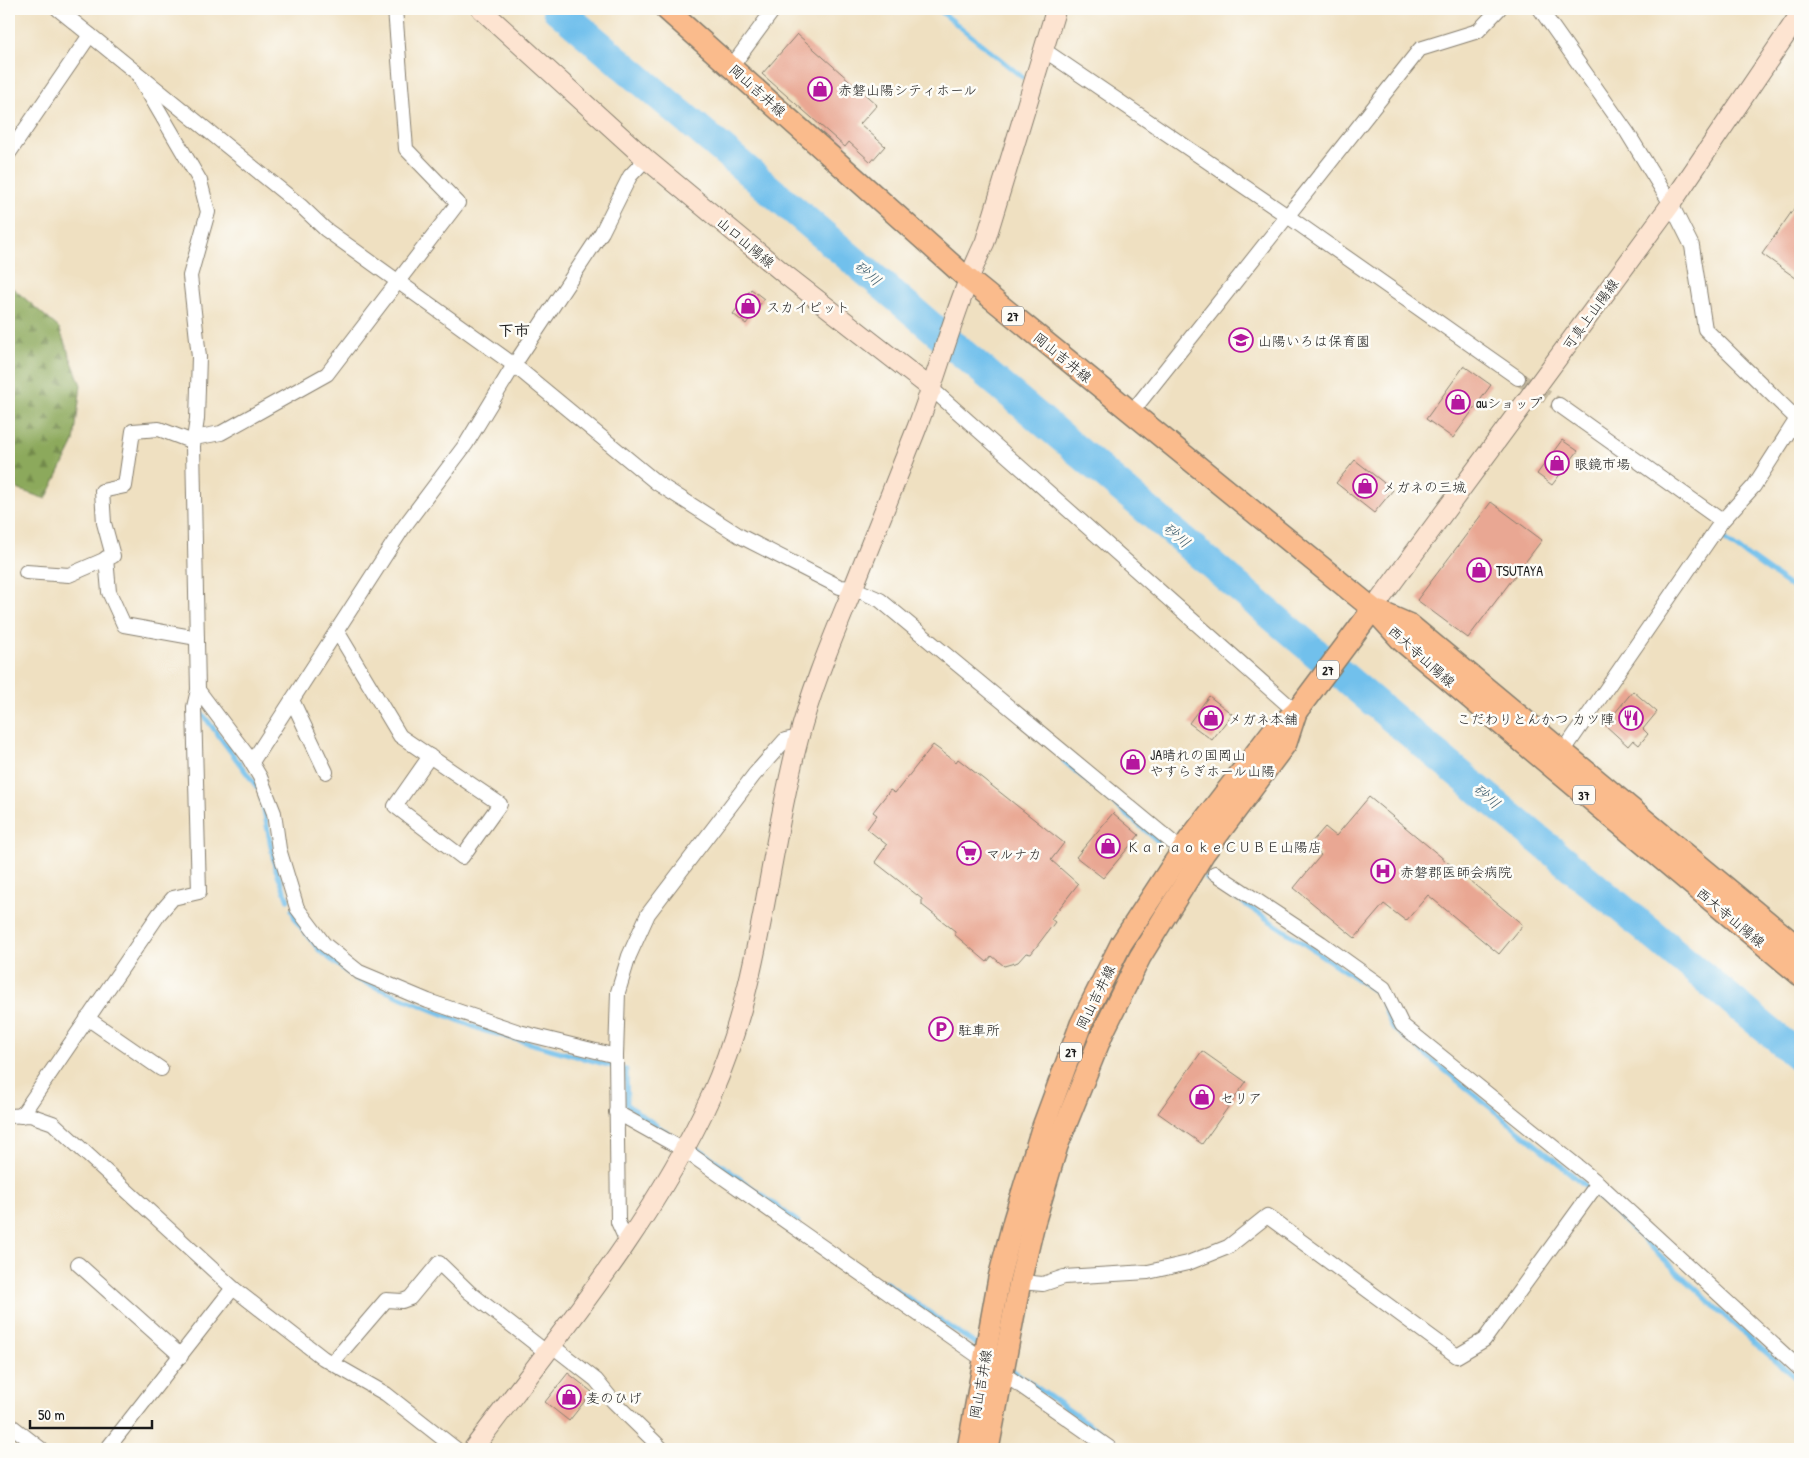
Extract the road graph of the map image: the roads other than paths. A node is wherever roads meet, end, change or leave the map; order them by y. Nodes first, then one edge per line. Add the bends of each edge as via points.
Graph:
1 (58, 9) edge
2 (395, 9) edge
3 (480, 9) edge
4 (666, 9) edge
5 (774, 9) edge
6 (1056, 9) edge
7 (1499, 9) edge
8 (1540, 9) edge
9 (1800, 14) edge
10 (90, 35) junction
11 (1044, 50) junction
12 (732, 66) junction
13 (135, 71) junction
14 (9, 153) edge
15 (646, 159) junction
16 (1671, 204) junction
17 (1286, 215) junction
18 (968, 279) junction
19 (399, 281) junction
20 (514, 365) junction
21 (1518, 378) tunnel mouth
22 (934, 380) junction
23 (1559, 405) tunnel mouth
24 (1131, 413) junction
25 (1799, 418) edge
26 (194, 440) junction
27 (1722, 521) junction
28 (106, 558) junction
29 (26, 572) dead end
30 (853, 588) junction
31 (1373, 609) junction
32 (337, 631) junction
33 (197, 638) junction
34 (198, 690) junction
35 (292, 700) junction
36 (1296, 712) junction
37 (799, 737) junction
38 (430, 756) junction
39 (1558, 760) junction
40 (252, 762) junction
41 (326, 772) dead end
42 (1172, 842) dead end
43 (1215, 874) dead end
44 (1800, 949) edge
45 (1800, 975) edge
46 (87, 1018) junction
47 (616, 1056) junction
48 (161, 1069) dead end
49 (616, 1112) junction
50 (15, 1116) edge
51 (684, 1150) junction
52 (1598, 1183) junction
53 (627, 1242) junction
54 (78, 1264) dead end
55 (1020, 1282) junction
56 (233, 1288) junction
57 (548, 1348) junction
58 (181, 1356) junction
59 (984, 1359) junction
60 (332, 1363) junction
61 (1800, 1369) edge
62 (1002, 1371) junction
63 (9, 1424) edge
64 (42, 1449) edge
65 (107, 1449) edge
66 (456, 1449) edge
67 (473, 1449) edge
68 (662, 1449) edge
69 (968, 1449) edge
70 (988, 1449) edge
71 (1111, 1449) edge

1 - 10 street
2 - 19 street via 406,149 458,203
3 - 15 street, 山口山陽線
4 - 12 main road, 岡山吉井線 / 27
5 - 12 street
6 - 11 street
7 - 17 street via 1478,31 1420,49
8 - 16 street via 1628,132
9 - 16 street, 可真上山陽線
10 - 13 street
10 - 14 street
11 - 17 street
11 - 18 street via 985,242
12 - 18 main road, 岡山吉井線 / 27
13 - 19 street via 325,229
13 - 26 street via 200,181 208,212 190,276 198,358
15 - 20 street via 630,176 602,232
15 - 22 street, 山口山陽線 via 795,282
16 - 25 street via 1692,246 1705,329
16 - 31 street, 可真上山陽線
17 - 21 street
17 - 24 street
18 - 22 street
18 - 24 main road, 岡山吉井線 / 27
19 - 20 street
19 - 26 street via 327,374 221,433
20 - 30 street via 657,482 740,536 840,587
20 - 32 street via 466,444 403,528
22 - 30 street
22 - 36 street
23 - 27 street
24 - 31 main road, 岡山吉井線 / 27
25 - 27 street via 1754,486
26 - 28 street via 159,429 133,431 125,486 102,491 104,524 113,556
26 - 33 street
27 - 39 street
28 - 29 street via 69,575
28 - 33 street via 109,592 124,626
30 - 37 street via 825,657
30 - 42 street via 880,600
31 - 36 main road, 岡山吉井線 / 27
31 - 39 main road, 西大寺山陽線 / 37 via 1402,642
32 - 35 street
32 - 38 street via 391,724 400,736
33 - 34 street
34 - 40 street
34 - 46 street via 194,707 199,892 173,898
35 - 40 street
35 - 41 street
36 - 55 main road, 岡山吉井線 / 27 via 1286,743 1204,852 1140,957 1103,1032 1057,1146
36 - 59 main road, 岡山吉井線 / 27 via 1272,732 1189,840 1121,944 1081,1024 1041,1132 1014,1220
37 - 47 street via 785,740 754,775 648,914 629,956 618,992
37 - 51 street via 781,807 738,1024 712,1094
38 - 38 street via 500,804 462,857 395,806
39 - 44 main road, 西大寺山陽線 / 37
39 - 45 main road, 西大寺山陽線 / 37
40 - 47 street via 274,813 279,849 296,908 324,944 359,972 428,1001 519,1032
43 - 52 street via 1384,988 1402,1025
46 - 48 street
46 - 50 street
47 - 49 street
49 - 51 street
49 - 53 street via 618,1222
50 - 56 street via 30,1115 53,1123
51 - 53 street
51 - 59 street via 891,1298
52 - 55 street via 1484,1340 1457,1356 1267,1216 1228,1247 1188,1263 1148,1272 1064,1277 1043,1284
52 - 61 street
53 - 57 street
54 - 58 street
55 - 62 main road, 岡山吉井線 / 27
56 - 58 street
56 - 60 street
57 - 60 street via 469,1292 439,1263 410,1298 386,1300
57 - 67 street
57 - 68 street via 596,1380
58 - 65 street
59 - 62 street
59 - 69 main road, 岡山吉井線 / 27
60 - 66 street via 386,1394
62 - 70 main road, 岡山吉井線 / 27
62 - 71 street
63 - 64 street

